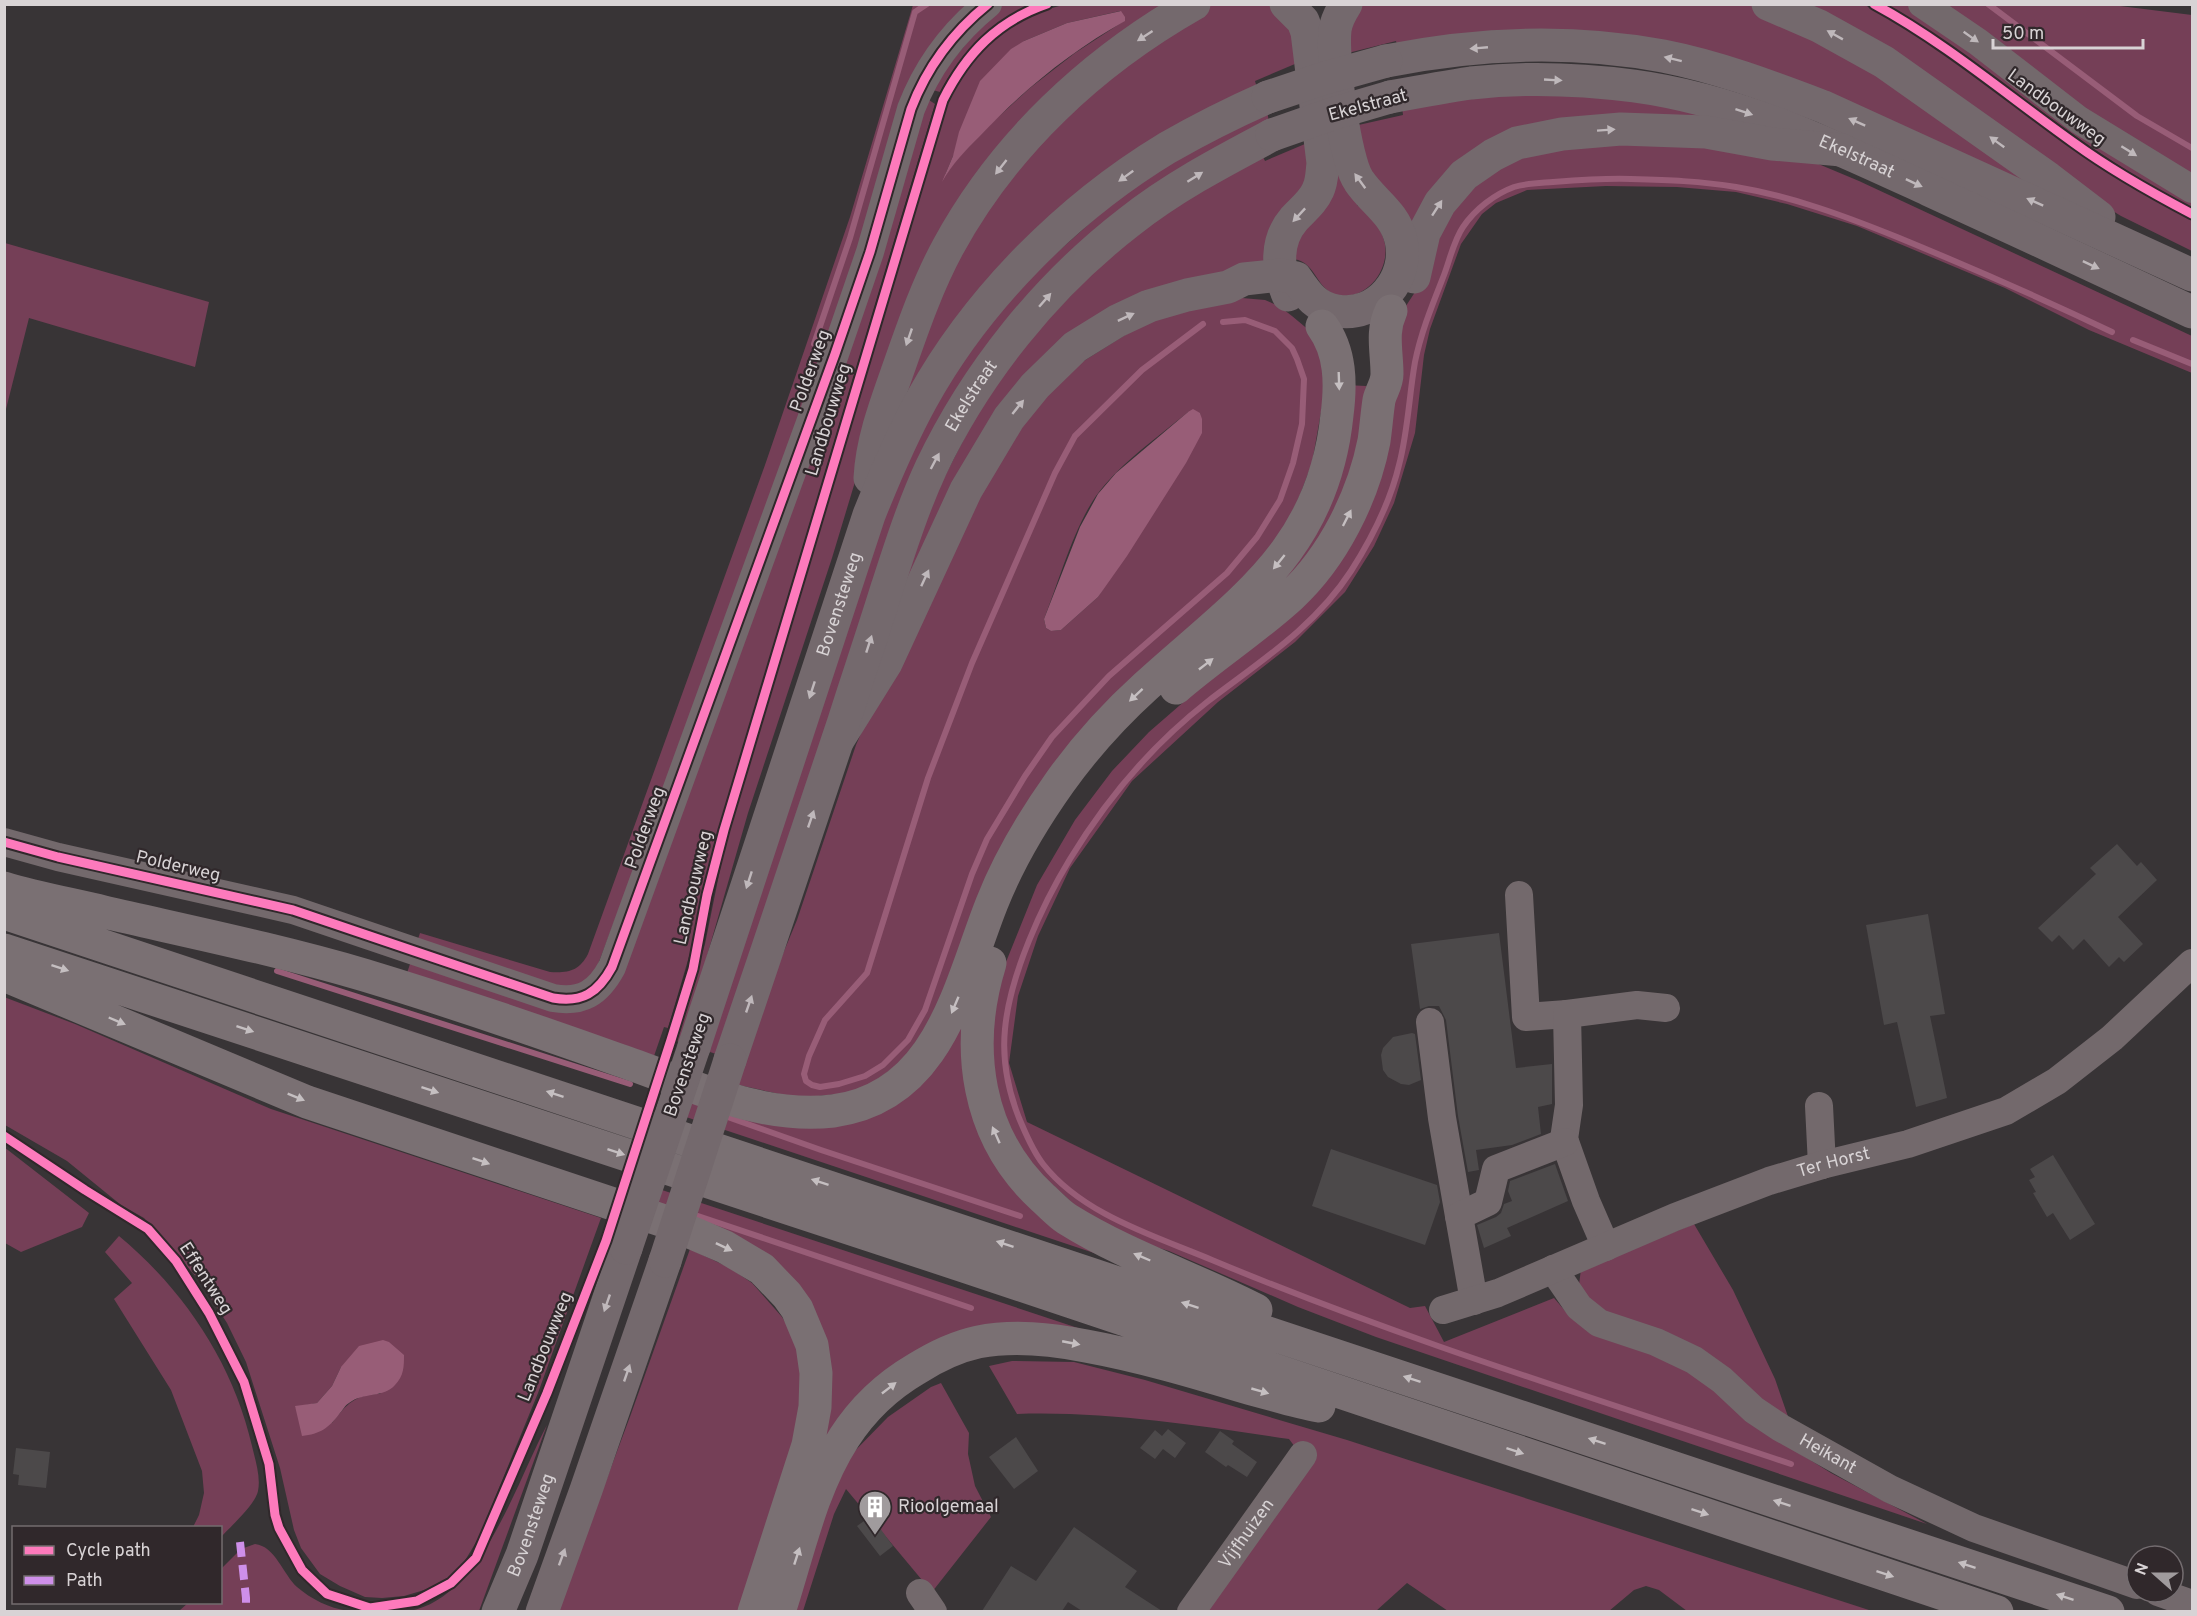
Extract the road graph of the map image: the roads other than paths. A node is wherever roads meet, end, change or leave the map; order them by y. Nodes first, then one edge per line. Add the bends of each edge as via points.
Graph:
1 (988, 4) edge
2 (1194, 4) edge
3 (1286, 4) edge
4 (1346, 4) edge
5 (1768, 4) edge
6 (1922, 4) edge
7 (1842, 150) junction
8 (2193, 189) edge
9 (2145, 252) junction
10 (2193, 275) edge
11 (1285, 286) junction
12 (1380, 312) junction
13 (2193, 312) edge
14 (1322, 326) junction
15 (869, 515) junction
16 (838, 740) junction
17 (4, 842) edge
18 (4, 888) edge
19 (1519, 895) dead end
20 (4, 913) edge
21 (4, 950) edge
22 (2193, 963) edge
23 (4, 975) edge
24 (1666, 1008) dead end
25 (1567, 1014) junction
26 (1430, 1022) dead end
27 (1819, 1106) dead end
28 (1565, 1142) junction
29 (1822, 1165) junction
30 (1459, 1216) junction
31 (1606, 1247) junction
32 (1553, 1269) junction
33 (1474, 1300) junction
34 (1443, 1310) dead end
35 (1345, 1357) junction
36 (1459, 1432) junction
37 (1303, 1455) dead end
38 (2125, 1581) edge
39 (498, 1611) edge
40 (542, 1611) edge
41 (754, 1611) edge
42 (779, 1611) edge
43 (1191, 1611) edge
44 (1997, 1611) edge
45 (2108, 1611) edge

1 - 17 street, Polderweg via 952,38 918,90 832,365 612,967 597,990 576,999 553,998 293,910
2 -> 15 main road via 1119,53 1070,92 1020,142 978,197 942,258 899,366 871,456
3 -> 11 main road via 1303,21 1307,32 1323,163 1318,192 1284,234 1279,253
12 -> 4 main road via 1401,264 1401,241 1393,220 1359,182 1349,158 1335,29
9 -> 5 main road via 1884,62 1819,26
6 -> 8 street, Landbouwweg via 2079,120
12 -> 7 main road via 1409,289 1424,233 1454,186 1464,175 1516,143 1621,129 1706,132 1772,144
7 -> 13 main road, Ekelstraat
16 -> 7 main road, Ekelstraat, bridge via 915,506 972,394 1063,279 1130,221 1210,168 1272,135 1390,97 1471,83 1534,79 1634,86 1677,94 1779,124
9 - 10 main road, Ekelstraat
9 -> 15 main road, Ekelstraat, bridge via 1824,107 1720,70 1662,56 1568,46 1489,47 1386,61 1268,97 1224,117 1142,164 1081,210 1042,245 979,315 923,398 892,457
11 - 12 main road via 1296,278 1312,300 1331,310 1356,312 1369,308
11 - 14 main road via 1298,309
16 -> 11 main road via 886,663 966,490 1009,418 1035,386 1075,346 1117,321 1159,303 1228,287 1244,279
12 - 14 main road via 1357,328
35 -> 12 highway via 1214,1288 1119,1247 1065,1218 1028,1185 1004,1152 986,1112 979,1077 978,1017 992,957 1021,885 1089,777 1154,708 1292,595 1328,552 1351,510 1373,443 1380,397 1374,384
14 -> 18 highway via 1337,358 1337,418 1326,472 1303,527 1280,562 1253,591 1124,707 1074,763 1033,822 1005,876 942,1033 910,1074 865,1102 818,1112 766,1108 709,1093 364,975
15 -> 39 main road, Bovensteweg, bridge via 626,1248 522,1555
40 -> 16 main road, bridge via 665,1261
19 - 25 street via 1526,1017
35 -> 20 highway
21 -> 36 highway
22 - 29 street, Ter Horst via 2112,1038 2057,1082 2006,1111 1908,1144
23 -> 41 highway via 307,1102 667,1222 725,1247 762,1269 797,1310 812,1345 816,1372 808,1445
24 - 25 street via 1637,1005
25 - 28 street via 1569,1105
26 - 30 street
27 - 29 street
28 - 30 street via 1496,1169 1488,1202
28 - 31 street
29 - 31 street, Ter Horst via 1749,1189
30 - 33 street
31 - 32 street, Ter Horst
32 - 33 street, Ter Horst
32 - 38 street, Heikant via 1579,1307 1599,1323 1694,1360 1781,1428 1890,1489 1974,1528
33 - 34 street, Ter Horst
45 -> 35 highway
42 -> 36 highway via 814,1503 844,1438 883,1392 958,1347 1007,1338 1059,1341 1151,1360 1305,1404
36 -> 44 highway
37 - 43 street, Vijfhuizen

